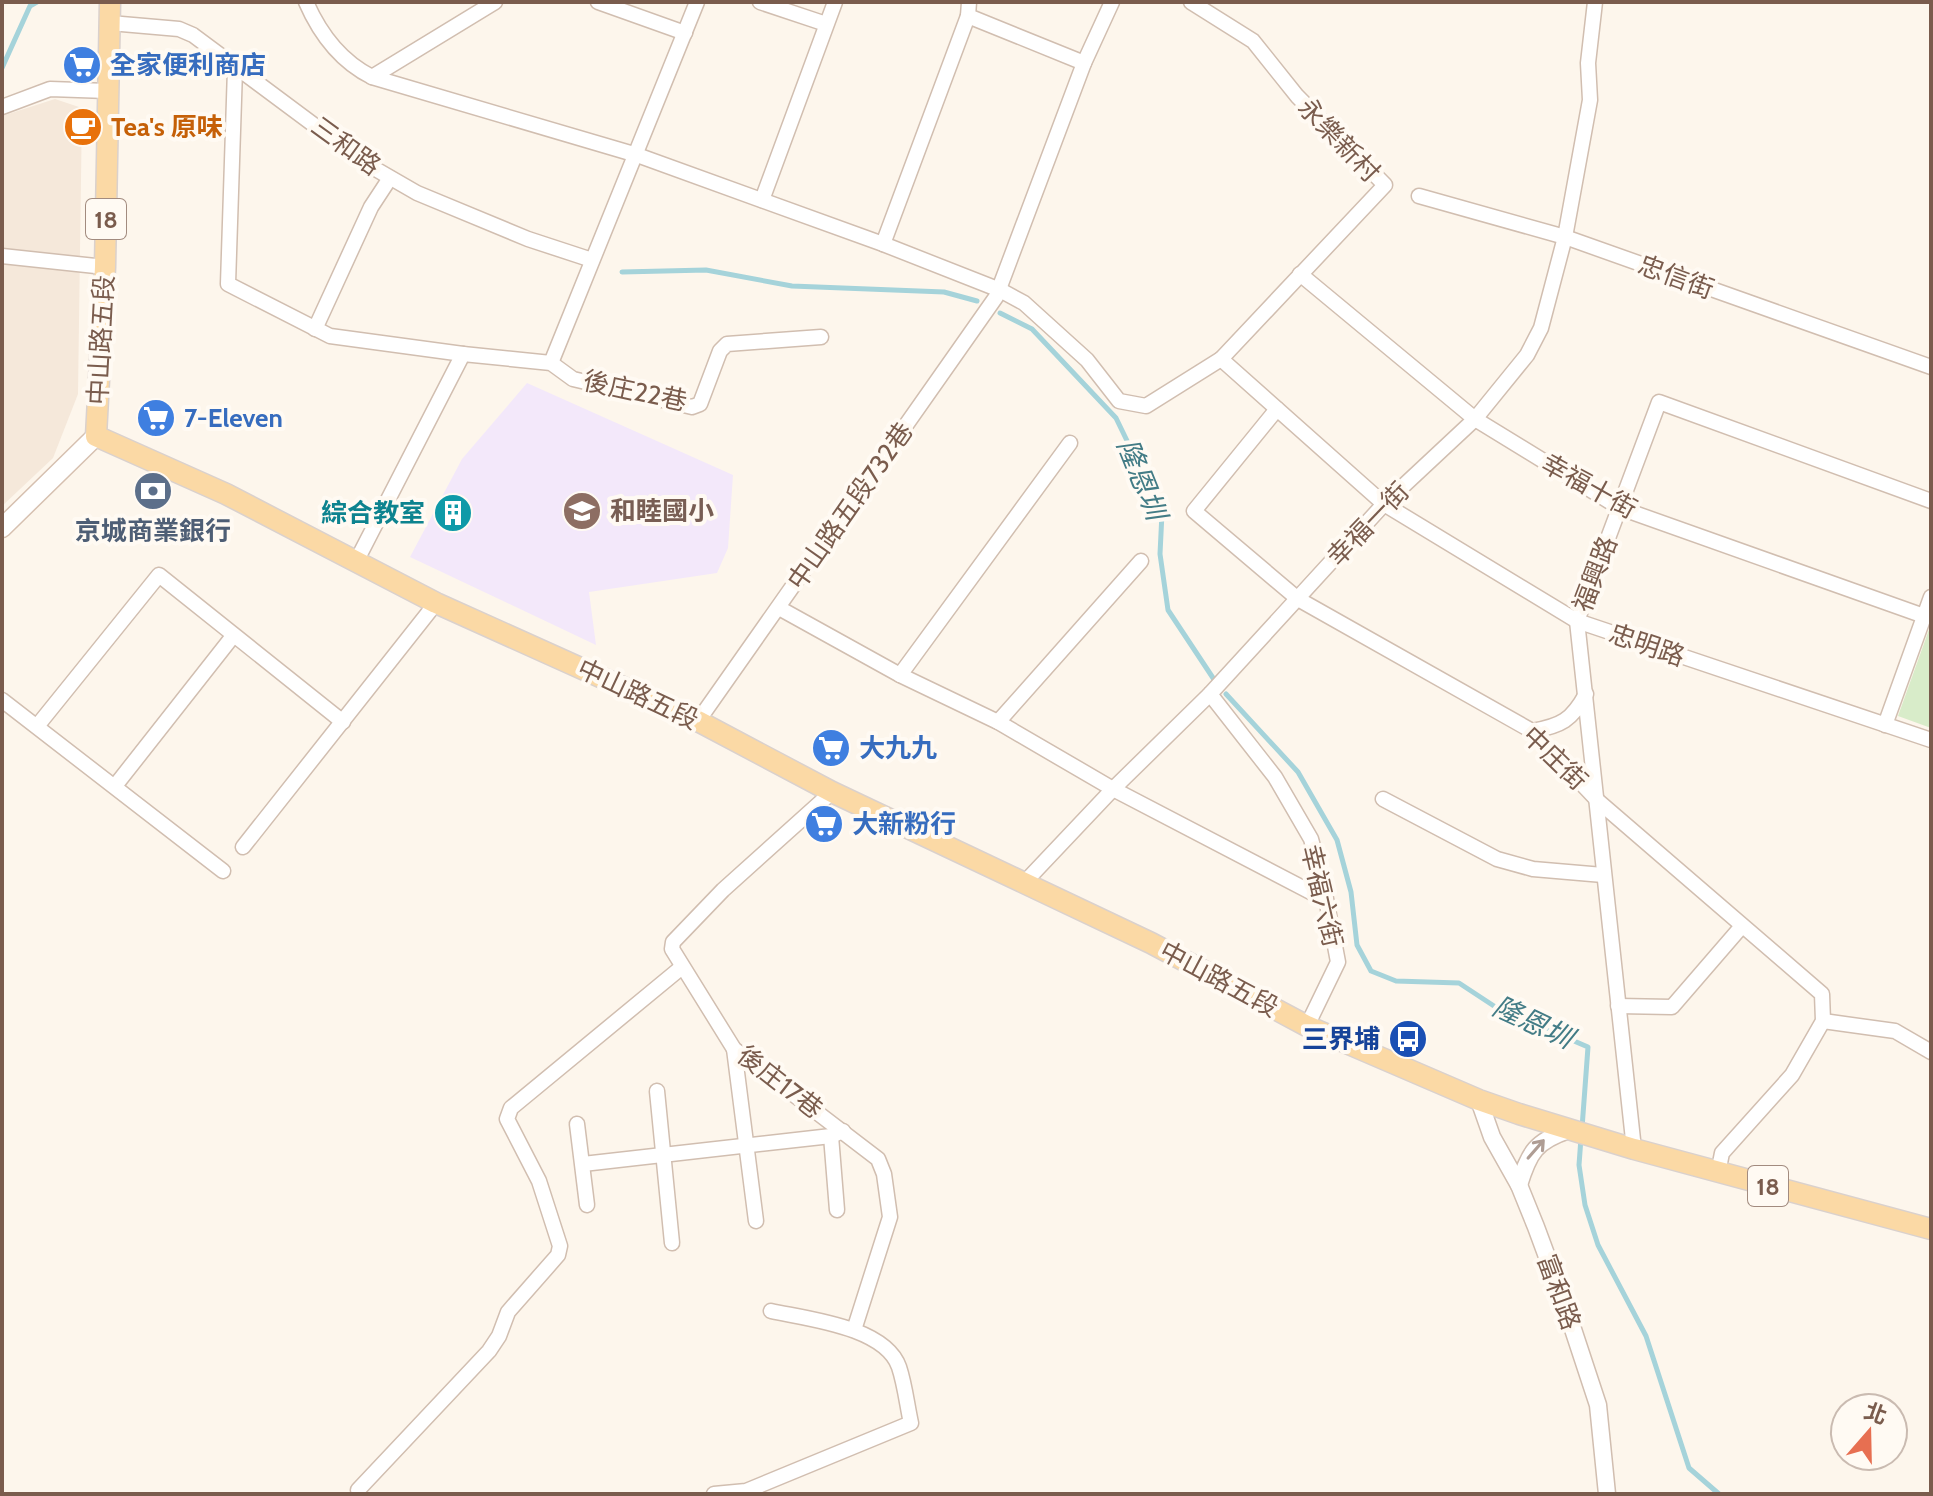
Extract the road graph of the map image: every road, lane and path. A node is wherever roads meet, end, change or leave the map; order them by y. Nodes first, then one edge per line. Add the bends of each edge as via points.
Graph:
1 (110, 2) edge
2 (306, 2) edge
3 (495, 2) edge
4 (598, 2) edge
5 (697, 2) edge
6 (760, 2) edge
7 (835, 2) edge
8 (1112, 2) edge
9 (1191, 2) edge
10 (1595, 2) edge
11 (969, 9) edge
12 (110, 23) junction
13 (826, 24) junction
14 (685, 33) junction
15 (1084, 63) junction
16 (235, 69) junction
17 (372, 77) junction
18 (107, 91) junction
19 (2, 107) edge
20 (637, 155) junction
21 (390, 178) junction
22 (1419, 196) dead end
23 (762, 200) junction
24 (1565, 237) junction
25 (883, 244) junction
26 (2, 256) edge
27 (592, 260) junction
28 (105, 267) junction
29 (1300, 274) junction
30 (1000, 290) junction
31 (315, 329) junction
32 (821, 337) dead end
33 (463, 354) junction
34 (1221, 359) junction
35 (551, 363) junction
36 (1931, 367) edge
37 (1277, 409) junction
38 (1475, 419) junction
39 (96, 436) junction
40 (1070, 443) dead end
41 (1931, 501) edge
42 (1384, 504) junction
43 (1620, 508) junction
44 (2, 528) edge
45 (357, 560) junction
46 (1141, 561) dead end
47 (1931, 597) edge
48 (1298, 599) junction
49 (436, 603) junction
50 (779, 608) junction
51 (1924, 616) junction
52 (1577, 621) junction
53 (233, 636) junction
54 (900, 675) junction
55 (1210, 694) junction
56 (1586, 694) junction
57 (2, 700) edge
58 (698, 721) junction
59 (343, 722) junction
60 (998, 722) junction
61 (38, 725) junction
62 (1885, 725) junction
63 (1532, 731) junction
64 (1931, 740) edge
65 (115, 786) junction
66 (1113, 789) junction
67 (832, 792) junction
68 (1383, 799) dead end
69 (1598, 801) junction
70 (243, 847) dead end
71 (223, 871) dead end
72 (1603, 875) junction
73 (1025, 882) junction
74 (1324, 899) junction
75 (1742, 926) junction
76 (682, 967) junction
77 (1618, 1006) junction
78 (1823, 1021) junction
79 (1307, 1026) junction
80 (734, 1049) junction
81 (1931, 1052) edge
82 (657, 1091) dead end
83 (1479, 1100) junction
84 (577, 1124) dead end
85 (1571, 1130) junction
86 (837, 1133) junction
87 (748, 1146) junction
88 (1634, 1149) junction
89 (664, 1155) junction
90 (583, 1164) junction
91 (1718, 1173) junction
92 (1519, 1185) junction
93 (587, 1205) dead end
94 (837, 1210) dead end
95 (756, 1221) dead end
96 (1931, 1229) edge
97 (672, 1243) dead end
98 (771, 1311) dead end
99 (854, 1330) junction
100 (358, 1490) dead end
101 (714, 1494) edge
102 (1607, 1494) edge

1 - 12 main road, 中山路五段 / 18
2 - 17 street, 永樂新村 via 328,43
3 - 17 street
4 - 14 street
5 - 14 street
6 - 13 street
7 - 13 street
8 - 15 street
9 - 29 street, 永樂新村 via 1253,41 1297,96 1385,185
10 - 24 street, 幸福一街 via 1590,100
11 - 15 street
11 - 25 street
12 - 16 street, 三和路 via 179,29
12 - 18 main road, 中山路五段 / 18
13 - 23 street
14 - 20 street
15 - 30 street
16 - 21 street, 三和路
16 - 31 street, 後庄22巷 via 228,284
17 - 20 street, 永樂新村
18 - 19 street via 50,89
18 - 28 main road, 中山路五段 / 18
20 - 23 street, 永樂新村
20 - 27 street
21 - 27 street, 三和路 via 528,239
21 - 31 street via 371,207
22 - 24 street, 忠信街
23 - 25 street, 永樂新村
24 - 36 street, 忠信街
24 - 38 street, 幸福一街 via 1541,328 1527,355
25 - 30 street, 永樂新村
26 - 28 street
27 - 35 street
28 - 39 main road, 中山路五段 / 18
29 - 34 street, 永樂新村
29 - 38 street, 幸福十街
30 - 34 street, 永樂新村 via 1024,303 1087,360 1119,401 1146,406
30 - 50 street, 中山路五段732巷
31 - 33 street, 後庄22巷 via 330,336
32 - 35 street, 後庄22巷 via 727,344 700,404 692,407 573,379
33 - 35 street, 後庄22巷
33 - 45 street
34 - 37 street
37 - 42 street
37 - 48 street, 中庄街 via 1194,511
38 - 42 street, 幸福一街
38 - 43 street, 幸福十街
39 - 44 main road
39 - 45 main road, 中山路五段 / 18
40 - 54 street
41 - 43 street, 福興路 via 1659,402
42 - 48 street, 幸福一街
42 - 52 street, 忠明路
43 - 51 street, 幸福十街
43 - 52 street, 福興路
45 - 49 main road, 中山路五段 / 18
46 - 60 street
47 - 51 street
48 - 55 street, 幸福一街
48 - 63 street, 中庄街
49 - 58 main road, 中山路五段 / 18
49 - 59 street
50 - 54 street
50 - 58 street, 中山路五段732巷
51 - 62 street
52 - 56 street, 福興路
52 - 62 street, 忠明路
53 - 59 street
53 - 61 street via 159,575
53 - 65 street
54 - 60 street
55 - 66 street, 幸福一街
55 - 74 street, 幸福六街 via 1291,803 1311,839
56 - 63 street via 1575,714
56 - 69 street, 福興路
57 - 61 street
58 - 67 main road, 中山路五段 / 18
59 - 70 street
60 - 66 street
61 - 65 street
62 - 64 street, 忠明路
63 - 69 street, 中庄街
65 - 71 street
66 - 73 street, 幸福一街
66 - 74 street
67 - 73 main road, 中山路五段 / 18
67 - 76 street via 673,942
68 - 72 street via 1497,859 1533,869
69 - 72 street, 福興路
69 - 75 street, 中庄街
72 - 77 street, 福興路
73 - 79 main road, 中山路五段 / 18
74 - 79 street, 幸福六街 via 1338,962
75 - 77 street via 1672,1007
75 - 78 street, 中庄街 via 1822,994
76 - 80 street, 後庄17巷
76 - 100 street via 511,1108 507,1119 539,1181 560,1246 558,1255 508,1312 489,1351
77 - 88 street, 福興路
78 - 81 street via 1895,1031
78 - 91 street via 1792,1075 1722,1153
79 - 83 main road, 中山路五段 / 18
80 - 86 street, 後庄17巷
80 - 87 street
82 - 89 street
83 - 85 main road, 中山路五段 / 18
83 - 92 street, 富和路
84 - 90 street
85 - 88 main road, 18
92 -> 85 street via 1534,1149 1547,1137
86 - 87 street
86 - 94 street
86 - 99 street, 後庄17巷 via 878,1159 890,1217
87 - 89 street
87 - 95 street
88 - 91 main road, 18
89 - 90 street
89 - 97 street
90 - 93 street
91 - 96 main road, 18
92 - 102 street, 富和路 via 1598,1405
98 - 99 street
99 - 101 street via 887,1348 899,1365 911,1423 746,1491

